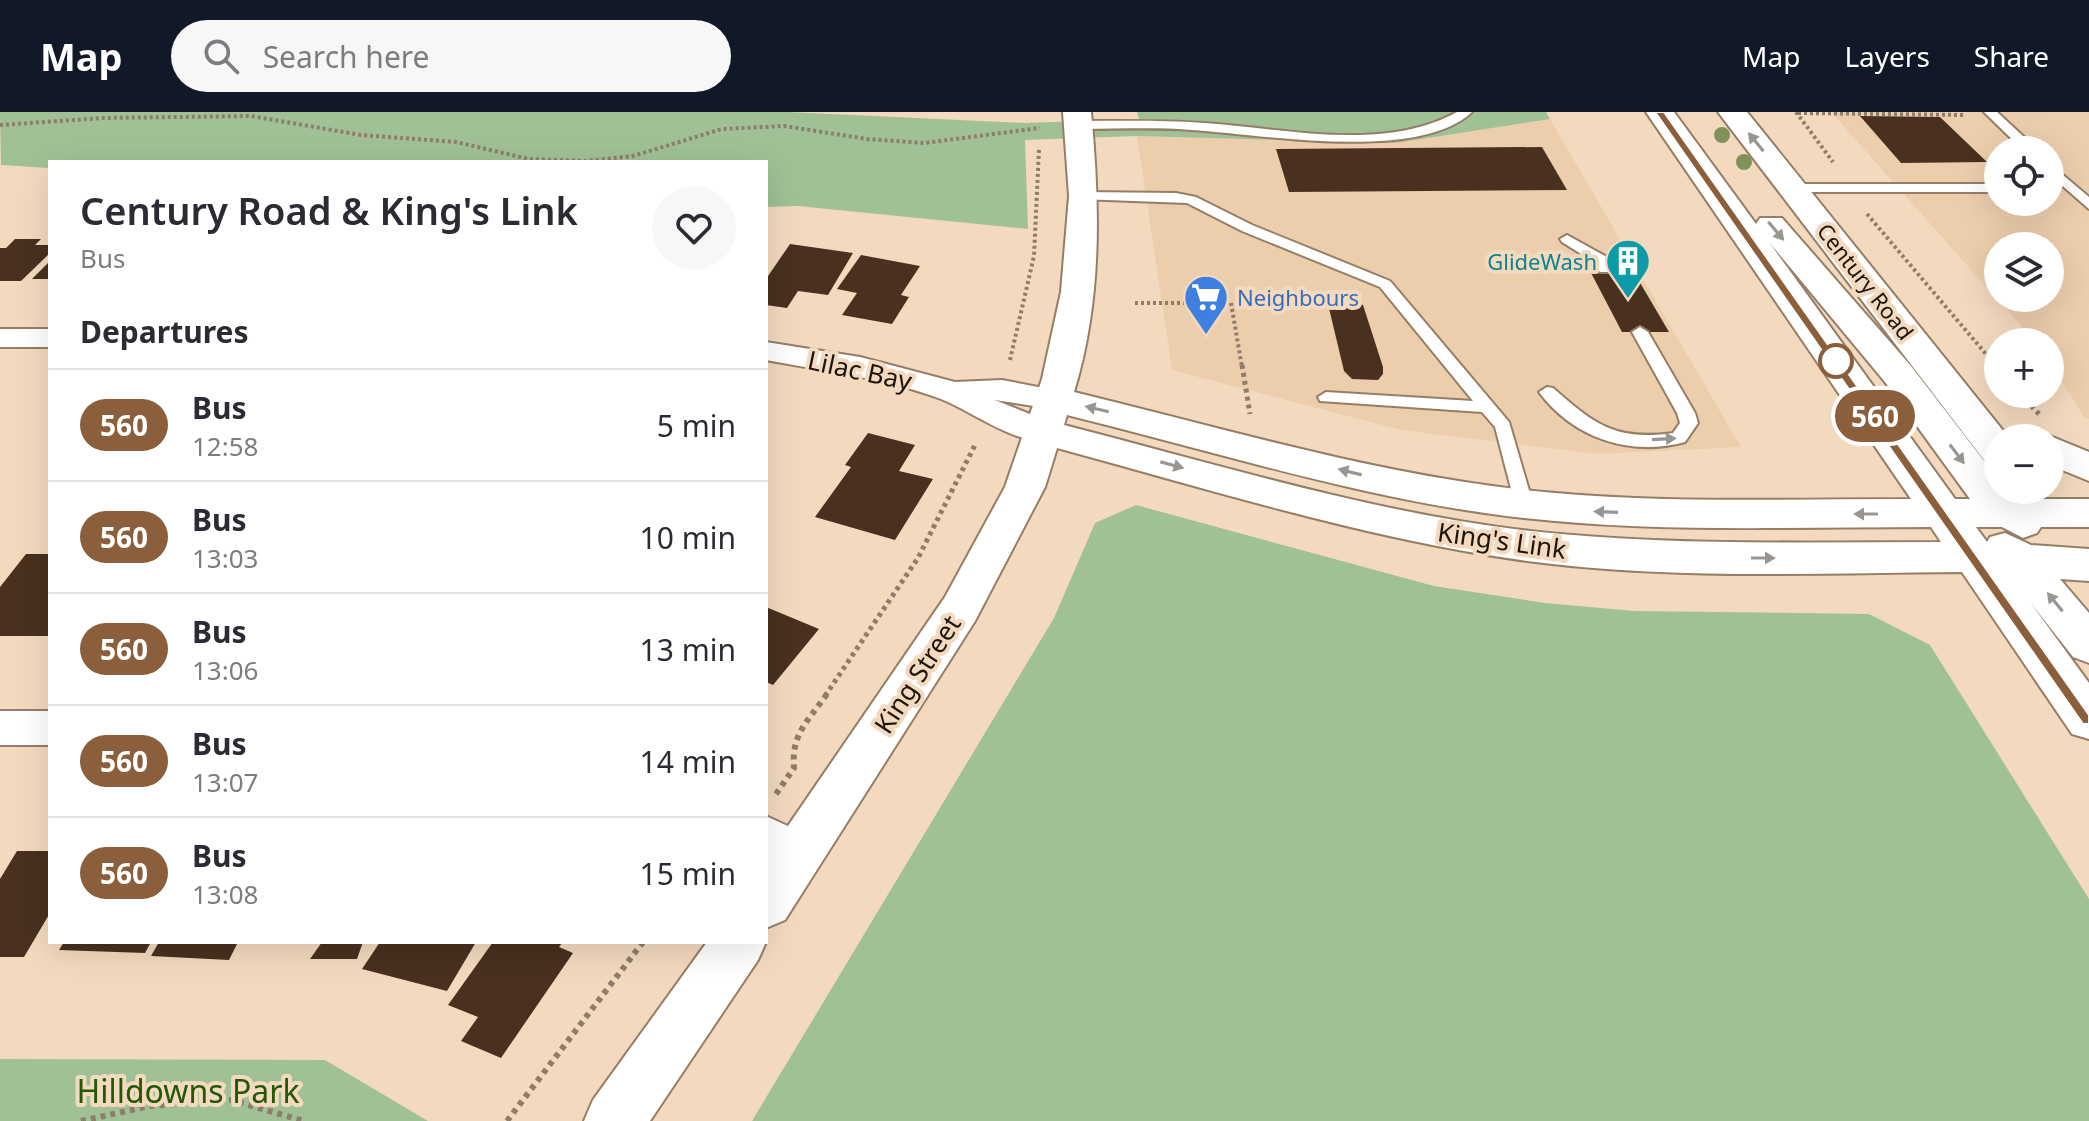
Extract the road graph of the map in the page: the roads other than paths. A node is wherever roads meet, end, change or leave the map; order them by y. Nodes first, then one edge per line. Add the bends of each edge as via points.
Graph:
1 (1466, 112) edge
2 (1663, 112) edge
3 (1732, 112) edge
4 (1992, 114) edge
5 (1079, 119) edge
6 (2016, 136) edge
7 (2064, 181) edge
8 (1793, 188) junction
9 (1984, 188) edge
10 (2064, 188) edge
11 (2071, 188) junction
12 (2089, 188) edge
13 (1084, 196) junction
14 (2089, 205) edge
15 (1567, 239) dead end
16 (1605, 269) dead end
17 (1640, 332) dead end
18 (0, 338) edge
19 (48, 338) edge
20 (768, 351) edge
21 (1926, 357) junction
22 (1547, 392) dead end
23 (1326, 397) dead end
24 (1487, 407) junction
25 (1048, 415) junction
26 (2012, 424) edge
27 (1984, 433) edge
28 (2064, 456) edge
29 (2089, 468) edge
30 (1524, 504) junction
31 (2028, 506) edge
32 (2089, 513) edge
33 (1944, 514) junction
34 (1974, 557) junction
35 (2020, 559) junction
36 (2088, 566) edge
37 (2089, 645) edge
38 (2089, 720) edge
39 (0, 728) edge
40 (48, 728) edge
41 (780, 829) edge
42 (768, 892) edge
43 (738, 944) edge
44 (614, 1121) edge

1 - 5 lane via 1411,135 1374,138
2 -> 31 street via 1765,217 1898,374 1980,485
2 - 33 street
8 -> 3 street, Century Road
4 - 6 lane
5 - 13 street, King Street
7 - 11 lane
8 - 9 lane
8 - 21 street, Century Road
10 - 11 lane
11 - 12 lane
11 - 14 lane
13 - 24 lane via 1191,200 1385,284
13 - 25 street, King Street via 1076,307
15 - 16 lane via 1600,259
22 -> 17 lane via 1604,438 1679,438 1689,423 1686,413
18 - 19 street
20 - 25 street, Lilac Bay via 860,367
21 - 26 street
21 - 27 street, Century Road
23 - 24 lane
24 - 30 lane via 1503,426
30 -> 25 street, King's Link
25 -> 34 street, King's Link via 1343,511 1529,546 1685,558
25 - 41 street, King Street via 1025,487 960,609
28 - 29 street
33 -> 30 street, King's Link via 1669,513
31 - 32 street, King's Link
31 - 33 street, King's Link
31 - 36 street
33 - 34 street
33 - 35 street via 1988,534
34 - 35 street, King's Link
34 - 38 street
35 - 36 street, King's Link
37 -> 35 street
39 - 40 street
41 - 42 street, King Street
43 - 44 street

